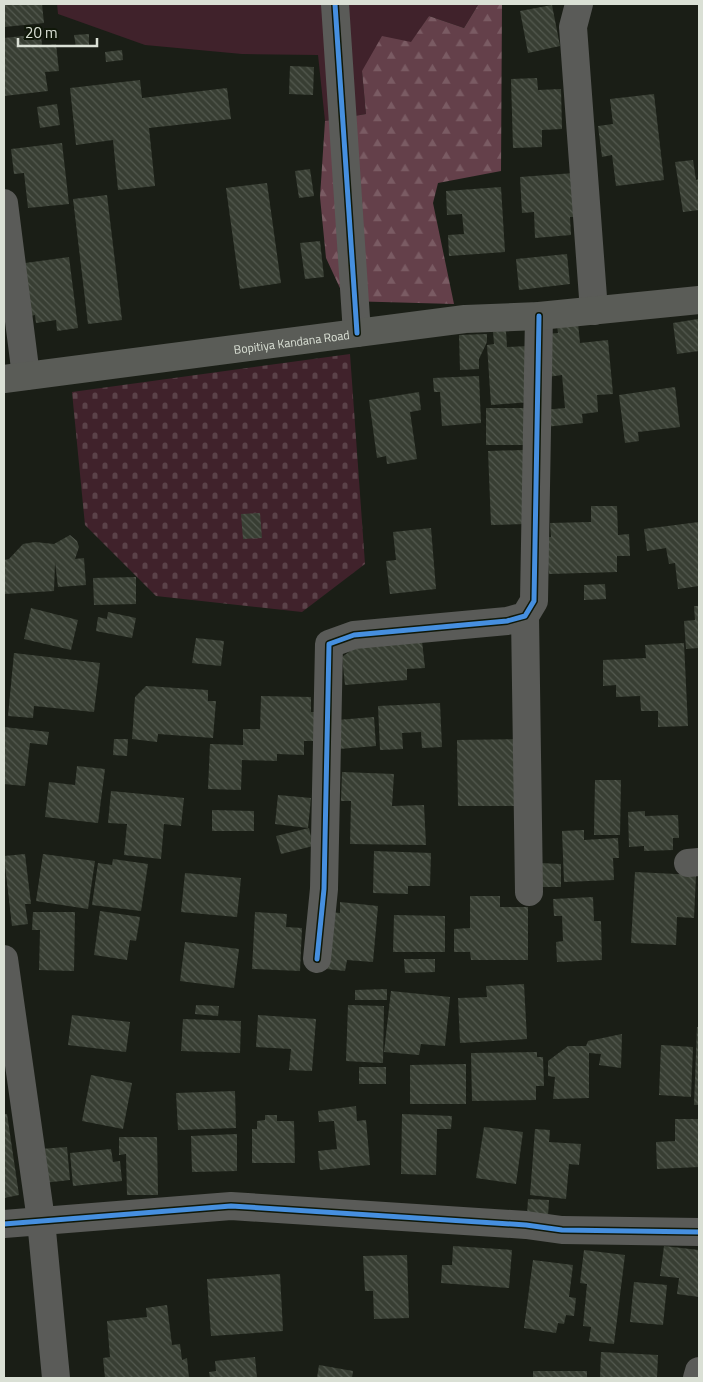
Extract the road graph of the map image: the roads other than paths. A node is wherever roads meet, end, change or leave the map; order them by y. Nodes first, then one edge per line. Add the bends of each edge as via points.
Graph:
1 (335, 4) edge
2 (578, 4) edge
3 (4, 203) edge
4 (699, 300) edge
5 (594, 311) junction
6 (539, 316) junction
7 (357, 333) junction
8 (15, 377) edge
9 (525, 616) junction
10 (529, 892) dead end
11 (4, 959) edge
12 (317, 959) dead end
13 (41, 1220) junction
14 (4, 1224) edge
15 (699, 1232) edge
16 (699, 1371) edge
17 (56, 1378) edge
18 (698, 1378) edge

1 - 7 street
2 - 5 street via 573,27
3 - 8 street
4 - 5 main road, Bopitiya Kandana Road
5 - 6 main road, Bopitiya Kandana Road
6 - 7 main road, Bopitiya Kandana Road via 465,319
6 - 9 street via 534,601
7 - 8 main road, Bopitiya Kandana Road
9 - 10 street
9 - 12 street via 507,621 354,635 329,644 324,889
11 - 13 street
13 - 14 street
13 - 15 street via 231,1206 562,1230
13 - 17 street
16 - 18 street

